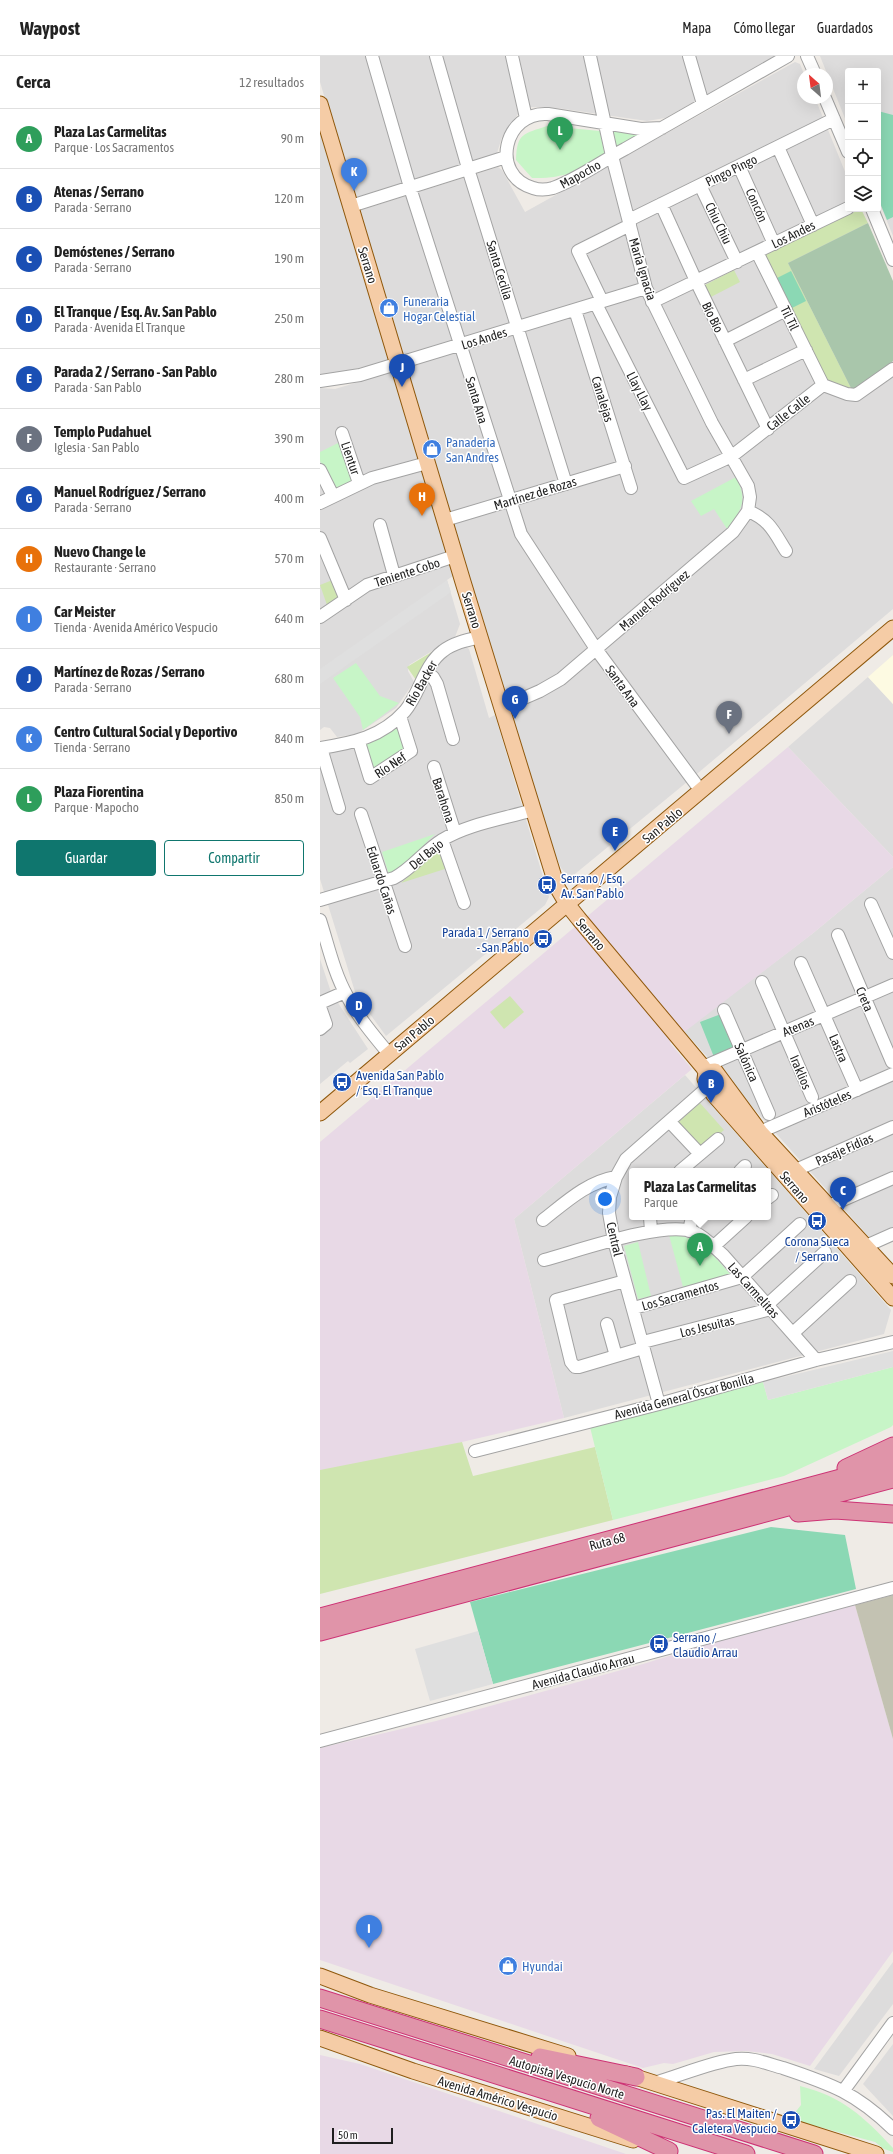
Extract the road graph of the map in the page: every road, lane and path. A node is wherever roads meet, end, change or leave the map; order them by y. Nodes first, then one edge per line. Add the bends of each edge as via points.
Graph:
1 (372, 56) edge
2 (436, 56) edge
3 (512, 56) edge
4 (590, 56) edge
5 (689, 56) edge
6 (788, 56) edge
7 (807, 56) edge
8 (812, 68) edge
9 (320, 104) edge
10 (703, 104) junction
11 (828, 104) edge
12 (526, 118) junction
13 (834, 119) junction
14 (605, 123) junction
15 (662, 128) junction
16 (325, 136) edge
17 (845, 145) edge
18 (778, 147) junction
19 (612, 156) junction
20 (506, 157) junction
21 (739, 166) junction
22 (468, 169) junction
23 (700, 185) junction
24 (410, 188) junction
25 (661, 204) junction
26 (351, 206) junction
27 (845, 209) edge
28 (873, 212) edge
29 (629, 222) junction
30 (813, 225) junction
31 (774, 244) junction
32 (578, 251) joint
33 (757, 252) junction
34 (893, 260) edge
35 (737, 262) junction
36 (696, 282) junction
37 (646, 288) junction
38 (599, 302) junction
39 (652, 302) junction
40 (575, 310) junction
41 (786, 310) junction
42 (518, 327) junction
43 (725, 341) junction
44 (460, 345) junction
45 (806, 350) junction
46 (398, 363) junction
47 (893, 369) edge
48 (744, 380) junction
49 (320, 381) edge
50 (823, 385) junction
51 (768, 429) junction
52 (342, 433) dead end
53 (732, 456) junction
54 (427, 463) junction
55 (625, 466) junction
56 (320, 470) edge
57 (684, 478) joint
58 (360, 483) junction
59 (566, 484) junction
60 (631, 488) dead end
61 (333, 496) junction
62 (509, 501) junction
63 (320, 503) edge
64 (748, 511) junction
65 (445, 520) junction
66 (380, 525) dead end
67 (320, 538) edge
68 (786, 551) dead end
69 (455, 556) junction
70 (394, 575) junction
71 (346, 600) junction
72 (320, 617) edge
73 (893, 628) edge
74 (480, 637) junction
75 (596, 649) junction
76 (427, 674) junction
77 (501, 708) junction
78 (400, 716) junction
79 (453, 739) dead end
80 (359, 742) junction
81 (321, 748) edge
82 (434, 767) dead end
83 (701, 791) junction
84 (339, 808) dead end
85 (532, 810) junction
86 (360, 814) dead end
87 (455, 834) junction
88 (442, 840) junction
89 (383, 882) junction
90 (320, 900) edge
91 (464, 903) dead end
92 (567, 904) junction
93 (871, 904) dead end
94 (321, 926) edge
95 (838, 936) dead end
96 (405, 946) dead end
97 (893, 953) edge
98 (802, 963) dead end
99 (762, 982) dead end
100 (893, 985) edge
101 (345, 992) junction
102 (865, 998) junction
103 (320, 1003) edge
104 (320, 1007) edge
105 (724, 1010) dead end
106 (824, 1015) junction
107 (320, 1028) edge
108 (784, 1032) junction
109 (742, 1050) junction
110 (389, 1054) junction
111 (893, 1068) edge
112 (705, 1070) junction
113 (708, 1087) junction
114 (857, 1090) junction
115 (812, 1097) dead end
116 (320, 1113) edge
117 (770, 1114) dead end
118 (669, 1120) junction
119 (893, 1127) edge
120 (760, 1132) junction
121 (718, 1139) dead end
122 (700, 1154) junction
123 (684, 1168) edge
124 (796, 1170) junction
125 (616, 1177) junction
126 (893, 1178) edge
127 (829, 1206) junction
128 (543, 1220) dead end
129 (650, 1220) edge
130 (692, 1220) edge
131 (743, 1220) edge
132 (800, 1224) dead end
133 (651, 1231) junction
134 (690, 1231) junction
135 (893, 1234) edge
136 (614, 1241) junction
137 (714, 1246) junction
138 (866, 1246) junction
139 (825, 1252) dead end
140 (544, 1260) dead end
141 (893, 1276) edge
142 (742, 1277) junction
143 (625, 1281) junction
144 (850, 1281) dead end
145 (893, 1298) edge
146 (769, 1307) junction
147 (634, 1308) junction
148 (607, 1324) dead end
149 (793, 1333) junction
150 (892, 1340) edge
151 (643, 1345) junction
152 (616, 1356) junction
153 (816, 1360) junction
154 (659, 1404) junction
155 (893, 1446) edge
156 (475, 1451) dead end
157 (893, 1464) edge
158 (893, 1479) edge
159 (798, 1489) junction
160 (893, 1514) edge
161 (715, 1527) junction
162 (893, 1588) edge
163 (320, 1617) edge
164 (320, 1632) edge
165 (320, 1741) edge
166 (320, 1976) edge
167 (320, 1998) edge
168 (320, 2019) edge
169 (893, 2024) edge
170 (320, 2038) edge
171 (468, 2046) junction
172 (501, 2077) junction
173 (636, 2077) junction
174 (654, 2082) junction
175 (844, 2090) junction
176 (893, 2129) edge
177 (673, 2153) edge
178 (746, 2154) edge
179 (814, 2154) edge
180 (876, 2154) edge

1 - 24 street, Santa Ana
2 - 22 street, Santa Cecilia
3 - 12 street
4 - 14 street, María Ignacia
5 - 10 street
6 - 10 street, Mapocho
7 - 8 street
9 - 16 main road, Serrano
10 - 15 street, Mapocho
11 - 13 street
12 - 14 street, Mapocho via 542,113
12 - 20 street via 508,138
13 - 17 street
13 - 18 street, Pingo Pingo
14 - 15 street, Mapocho via 641,129
14 - 19 street, María Ignacia
15 - 19 street, Mapocho
16 - 26 main road, Serrano
18 - 21 street, Pingo Pingo
18 - 30 street
19 - 20 street, Mapocho via 564,183 543,190 532,188 517,179
19 - 29 street, María Ignacia
20 - 22 street
21 - 23 street, Pingo Pingo
21 - 31 street, Concón
22 - 24 street
22 - 42 street, Santa Cecilia
23 - 25 street, Pingo Pingo
23 - 35 street, Chiu Chiu
24 - 26 street
24 - 44 street, Santa Ana
25 - 29 street, Pingo Pingo
25 - 36 street, Bío Bío
26 - 46 main road, Serrano
27 - 30 street, Los Andes
28 - 34 street
29 - 32 street, Pingo Pingo
29 - 37 street, María Ignacia
30 - 31 street, Los Andes
31 - 33 street, Los Andes
32 - 38 street, Llay Llay
33 - 35 street, Los Andes
33 - 41 street, Til Til
35 - 36 street, Los Andes
36 - 39 street, Los Andes
36 - 43 street, Bío Bío
37 - 38 street, Los Andes
37 - 39 street, María Ignacia
38 - 40 street, Los Andes
38 - 57 street, Llay Llay
39 - 53 street, María Ignacia via 712,423
40 - 42 street, Los Andes
40 - 55 street, Canalejas
41 - 43 street
41 - 45 street, Til Til
42 - 44 street, Los Andes
42 - 59 street, Santa Cecilia
43 - 48 street, Bío Bío
44 - 46 street, Los Andes
44 - 62 street, Santa Ana
45 - 48 street
45 - 50 street, Til Til
46 - 49 street, Los Andes via 349,377
46 - 54 main road, Serrano
47 - 50 street, Calle Calle via 856,395
48 - 51 street, Bío Bío
50 - 51 street, Calle Calle
51 - 53 street, Calle Calle
52 - 58 street, Lientur
53 - 57 street, Calle Calle
53 - 64 street, María Ignacia via 748,486
54 - 58 street via 393,471
54 - 65 main road, Serrano
55 - 59 street, Martínez de Rozas
55 - 60 street, Canalejas
56 - 61 street
58 - 61 street
59 - 62 street, Martínez de Rozas
61 - 63 street
62 - 65 street, Martínez de Rozas
62 - 75 street, Santa Ana via 526,545
64 - 68 street via 760,516 769,524
64 - 75 street, Manuel Rodríguez via 733,532
65 - 69 main road, Serrano
66 - 70 street
67 - 71 street
69 - 70 street, Teniente Cobo
69 - 74 main road, Serrano
70 - 71 street, Teniente Cobo via 367,585
71 - 72 street, Teniente Cobo
73 - 83 main road, San Pablo
74 - 76 street, Río Backer via 444,650 433,661
74 - 77 main road, Serrano
75 - 77 street, Manuel Rodríguez via 554,684
75 - 83 street, Santa Ana
76 - 78 street, Río Backer
76 - 79 street via 433,677 437,684
77 - 85 main road, Serrano
78 - 80 street, Río Backer via 380,732
78 - 80 street, Río Nef via 411,751 370,778
80 - 81 street, Río Backer
81 - 84 street
82 - 87 street, Barahona
83 - 92 main road, San Pablo
85 - 87 street, Del Bajo
85 - 92 main road, Serrano via 550,869
86 - 89 street, Eduardo Cañas
87 - 88 street, Del Bajo
88 - 89 street, Del Bajo via 404,872
88 - 91 street, Barahona
89 - 90 street, Del Bajo
89 - 96 street, Eduardo Cañas
92 - 110 main road, San Pablo
92 - 112 main road, Serrano
93 - 97 street
94 - 101 street
95 - 102 street, Creta
98 - 106 street, Lastra
99 - 108 street, Iraklios
100 - 102 street, Atenas
101 - 103 street
101 - 110 street via 360,1018
102 - 106 street, Atenas
102 - 111 street, Creta
104 - 107 street via 326,1024
105 - 109 street, Salónica
106 - 108 street, Atenas
106 - 114 street, Lastra
108 - 109 street, Atenas
108 - 115 street, Iraklios
109 - 112 street, Atenas
109 - 117 street, Salónica
110 - 116 main road, San Pablo
111 - 114 street, Aristóteles
112 - 113 main road
112 - 120 main road, Serrano via 715,1071
113 - 118 street, Central
113 - 145 main road, Serrano
114 - 120 street, Aristóteles
118 - 122 street
118 - 125 street, Central via 632,1153
119 - 124 street, Pasaje Fidias
120 - 124 main road, Serrano
121 - 122 street
122 - 123 street
124 - 127 main road, Serrano
125 - 128 street via 589,1186
125 - 136 street, Central via 609,1205
126 - 127 street
127 - 138 main road, Serrano
129 - 133 street
130 - 134 street
131 - 137 street
132 - 142 street, Los Sacramentos
133 - 134 street, Las Carmelitas via 673,1228
133 - 136 street, Las Carmelitas
134 - 137 street, Las Carmelitas via 699,1234
135 - 138 street
136 - 140 street, Las Carmelitas
136 - 143 street, Central
137 - 142 street, Las Carmelitas
138 - 141 main road, Serrano
139 - 146 street, Los Jesuitas
142 - 146 street, Las Carmelitas
142 - 147 street, Los Sacramentos
143 - 147 street, Central
143 - 152 street, Los Jesuitas via 556,1300 572,1365 579,1367
144 - 149 street
146 - 149 street, Las Carmelitas
146 - 151 street, Los Jesuitas
147 - 151 street, Central
148 - 152 street
149 - 153 street, Las Carmelitas
150 - 153 street, Avenida General Óscar Bonilla
151 - 152 street, Los Jesuitas
151 - 154 street, Central
153 - 154 street, Avenida General Óscar Bonilla
154 - 156 street, Avenida General Óscar Bonilla
155 - 159 highway
157 - 159 highway, Ruta 68
158 - 161 highway, Ruta 68
159 - 163 highway, Ruta 68
160 - 161 highway via 807,1511
161 - 164 highway, Ruta 68
162 - 165 street, Avenida Claudio Arrau
166 - 173 main road
167 - 171 highway, Autopista Vespucio Norte
168 - 172 highway, Autopista Vespucio Norte
169 - 175 street
170 - 177 main road, Avenida Américo Vespucio via 413,2071
171 - 173 highway via 522,2053
171 - 179 highway, Autopista Vespucio Norte
172 - 177 highway via 615,2125
172 - 178 highway, Autopista Vespucio Norte
173 - 174 main road
174 - 175 street via 728,2060 747,2059
174 - 180 main road
175 - 176 street via 868,2106

